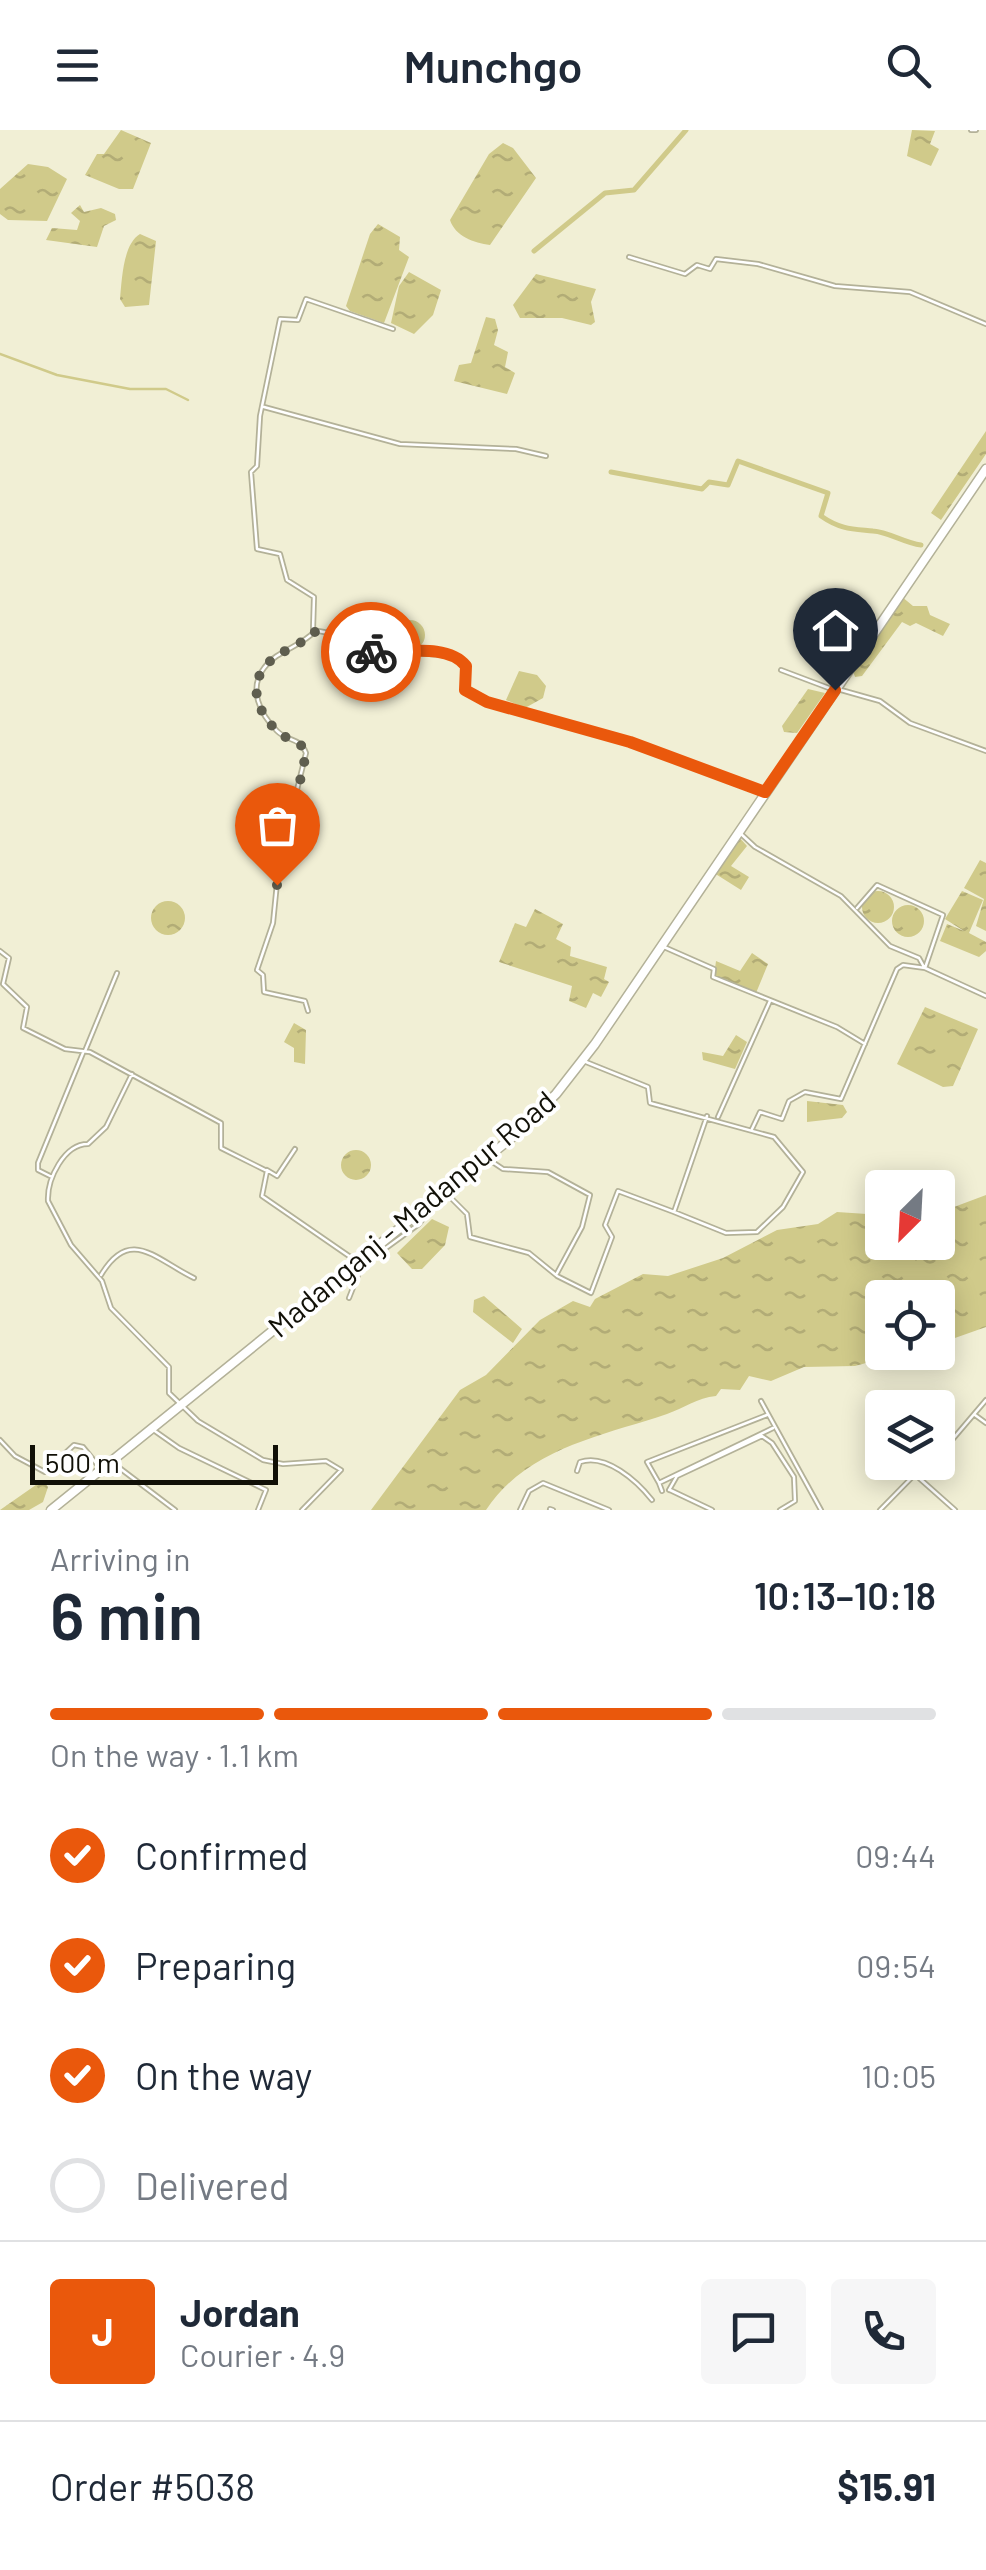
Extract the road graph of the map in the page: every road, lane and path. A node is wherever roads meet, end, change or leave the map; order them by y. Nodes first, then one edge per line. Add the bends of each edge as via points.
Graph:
1 (629, 258) dead end
2 (986, 324) edge
3 (393, 328) dead end
4 (262, 407) junction
5 (546, 456) dead end
6 (986, 469) edge
7 (314, 632) junction
8 (359, 648) junction
9 (780, 670) dead end
10 (350, 673) dead end
11 (835, 690) junction
12 (986, 751) edge
13 (765, 792) junction
14 (739, 832) junction
15 (857, 908) junction
16 (662, 946) junction
17 (0, 950) edge
18 (925, 968) junction
19 (118, 974) dead end
20 (986, 996) edge
21 (770, 1002) junction
22 (308, 1011) dead end
23 (866, 1045) junction
24 (84, 1053) junction
25 (582, 1060) junction
26 (132, 1074) junction
27 (708, 1115) junction
28 (718, 1118) junction
29 (752, 1130) junction
30 (295, 1149) dead end
31 (488, 1155) junction
32 (266, 1169) junction
33 (54, 1178) junction
34 (674, 1212) junction
35 (360, 1263) junction
36 (556, 1275) junction
37 (99, 1277) junction
38 (194, 1278) dead end
39 (348, 1298) dead end
40 (986, 1400) edge
41 (761, 1402) dead end
42 (181, 1404) junction
43 (974, 1414) junction
44 (767, 1415) junction
45 (986, 1422) edge
46 (151, 1427) junction
47 (773, 1428) junction
48 (955, 1436) edge
49 (0, 1440) edge
50 (110, 1461) junction
51 (101, 1469) junction
52 (577, 1472) dead end
53 (912, 1480) edge
54 (921, 1480) edge
55 (658, 1483) junction
56 (669, 1490) junction
57 (662, 1491) junction
58 (51, 1510) edge
59 (176, 1510) edge
60 (258, 1510) edge
61 (302, 1510) edge
62 (520, 1510) edge
63 (609, 1510) edge
64 (712, 1510) edge
65 (780, 1510) edge
66 (822, 1510) edge
67 (880, 1510) edge
68 (955, 1510) edge

1 - 2 street via 685,274 697,265 710,269 716,259 742,261 835,286 910,292
3 - 4 street via 305,299 298,320 279,322
4 - 5 street via 400,444
4 - 7 street via 258,466 251,472 257,549 280,554 287,580 314,597
6 - 11 main road, Madanganj - Madanpur Road
7 - 8 street via 345,634
7 - 22 street via 265,666 256,693 277,731 300,742 306,754 279,863 276,913 257,970 264,992 305,1001
8 - 10 street
8 - 13 street via 452,656 466,666 465,690 487,702 630,742
9 - 11 street
11 - 12 street via 880,701 910,722
11 - 13 main road, Madanganj - Madanpur Road
13 - 14 main road, Madanganj - Madanpur Road
14 - 15 street
14 - 16 main road, Madanganj - Madanpur Road
15 - 18 street via 890,946 919,958
15 - 18 street via 877,885 943,915
16 - 21 street
16 - 25 main road, Madanganj - Madanpur Road
17 - 24 street via 9,958 2,984 27,1008 22,1028
18 - 20 street
18 - 23 street via 898,968
19 - 24 street
21 - 23 street
21 - 28 street
23 - 29 street via 841,1099 805,1092 789,1100 782,1119 760,1112
24 - 26 street
24 - 33 street via 38,1164
25 - 27 street via 648,1087 650,1103
25 - 31 main road, Madanganj - Madanpur Road via 534,1117
26 - 32 street via 221,1123 221,1148
26 - 33 street via 106,1128 64,1154
27 - 28 street
27 - 34 street
28 - 29 street
29 - 34 street via 779,1140 804,1172 773,1218 756,1232 734,1234
30 - 32 street via 277,1176
31 - 35 main road, Madanganj - Madanpur Road
31 - 36 street via 503,1169 548,1172 590,1195 582,1227
32 - 35 street via 264,1198
33 - 37 street via 50,1206
34 - 36 street via 618,1192 606,1218 612,1237 591,1293
35 - 36 street via 419,1224 446,1194 467,1214 470,1237 521,1250
35 - 39 street
35 - 42 main road, Madanganj - Madanpur Road
37 - 38 street via 114,1254 127,1248
37 - 42 street via 111,1308 169,1368 168,1393
40 - 43 street
41 - 44 street
42 - 46 main road, Madanganj - Madanpur Road
42 - 61 street via 198,1421 272,1463 326,1461 341,1470
43 - 45 street
43 - 48 street
44 - 47 street
44 - 55 street via 647,1462
46 - 50 main road, Madanganj - Madanpur Road
46 - 60 street via 266,1490
47 - 55 street
47 - 66 street
49 - 51 street via 44,1472 74,1445
50 - 51 main road, Madanganj - Madanpur Road
50 - 59 street
51 - 58 main road, Madanganj - Madanpur Road
52 - 57 street via 580,1462 592,1460 632,1477 651,1500
53 - 67 street
54 - 68 street
55 - 57 street
56 - 57 street
56 - 64 street
56 - 65 street via 678,1476 762,1436 794,1477 794,1502
62 - 63 street via 540,1483

